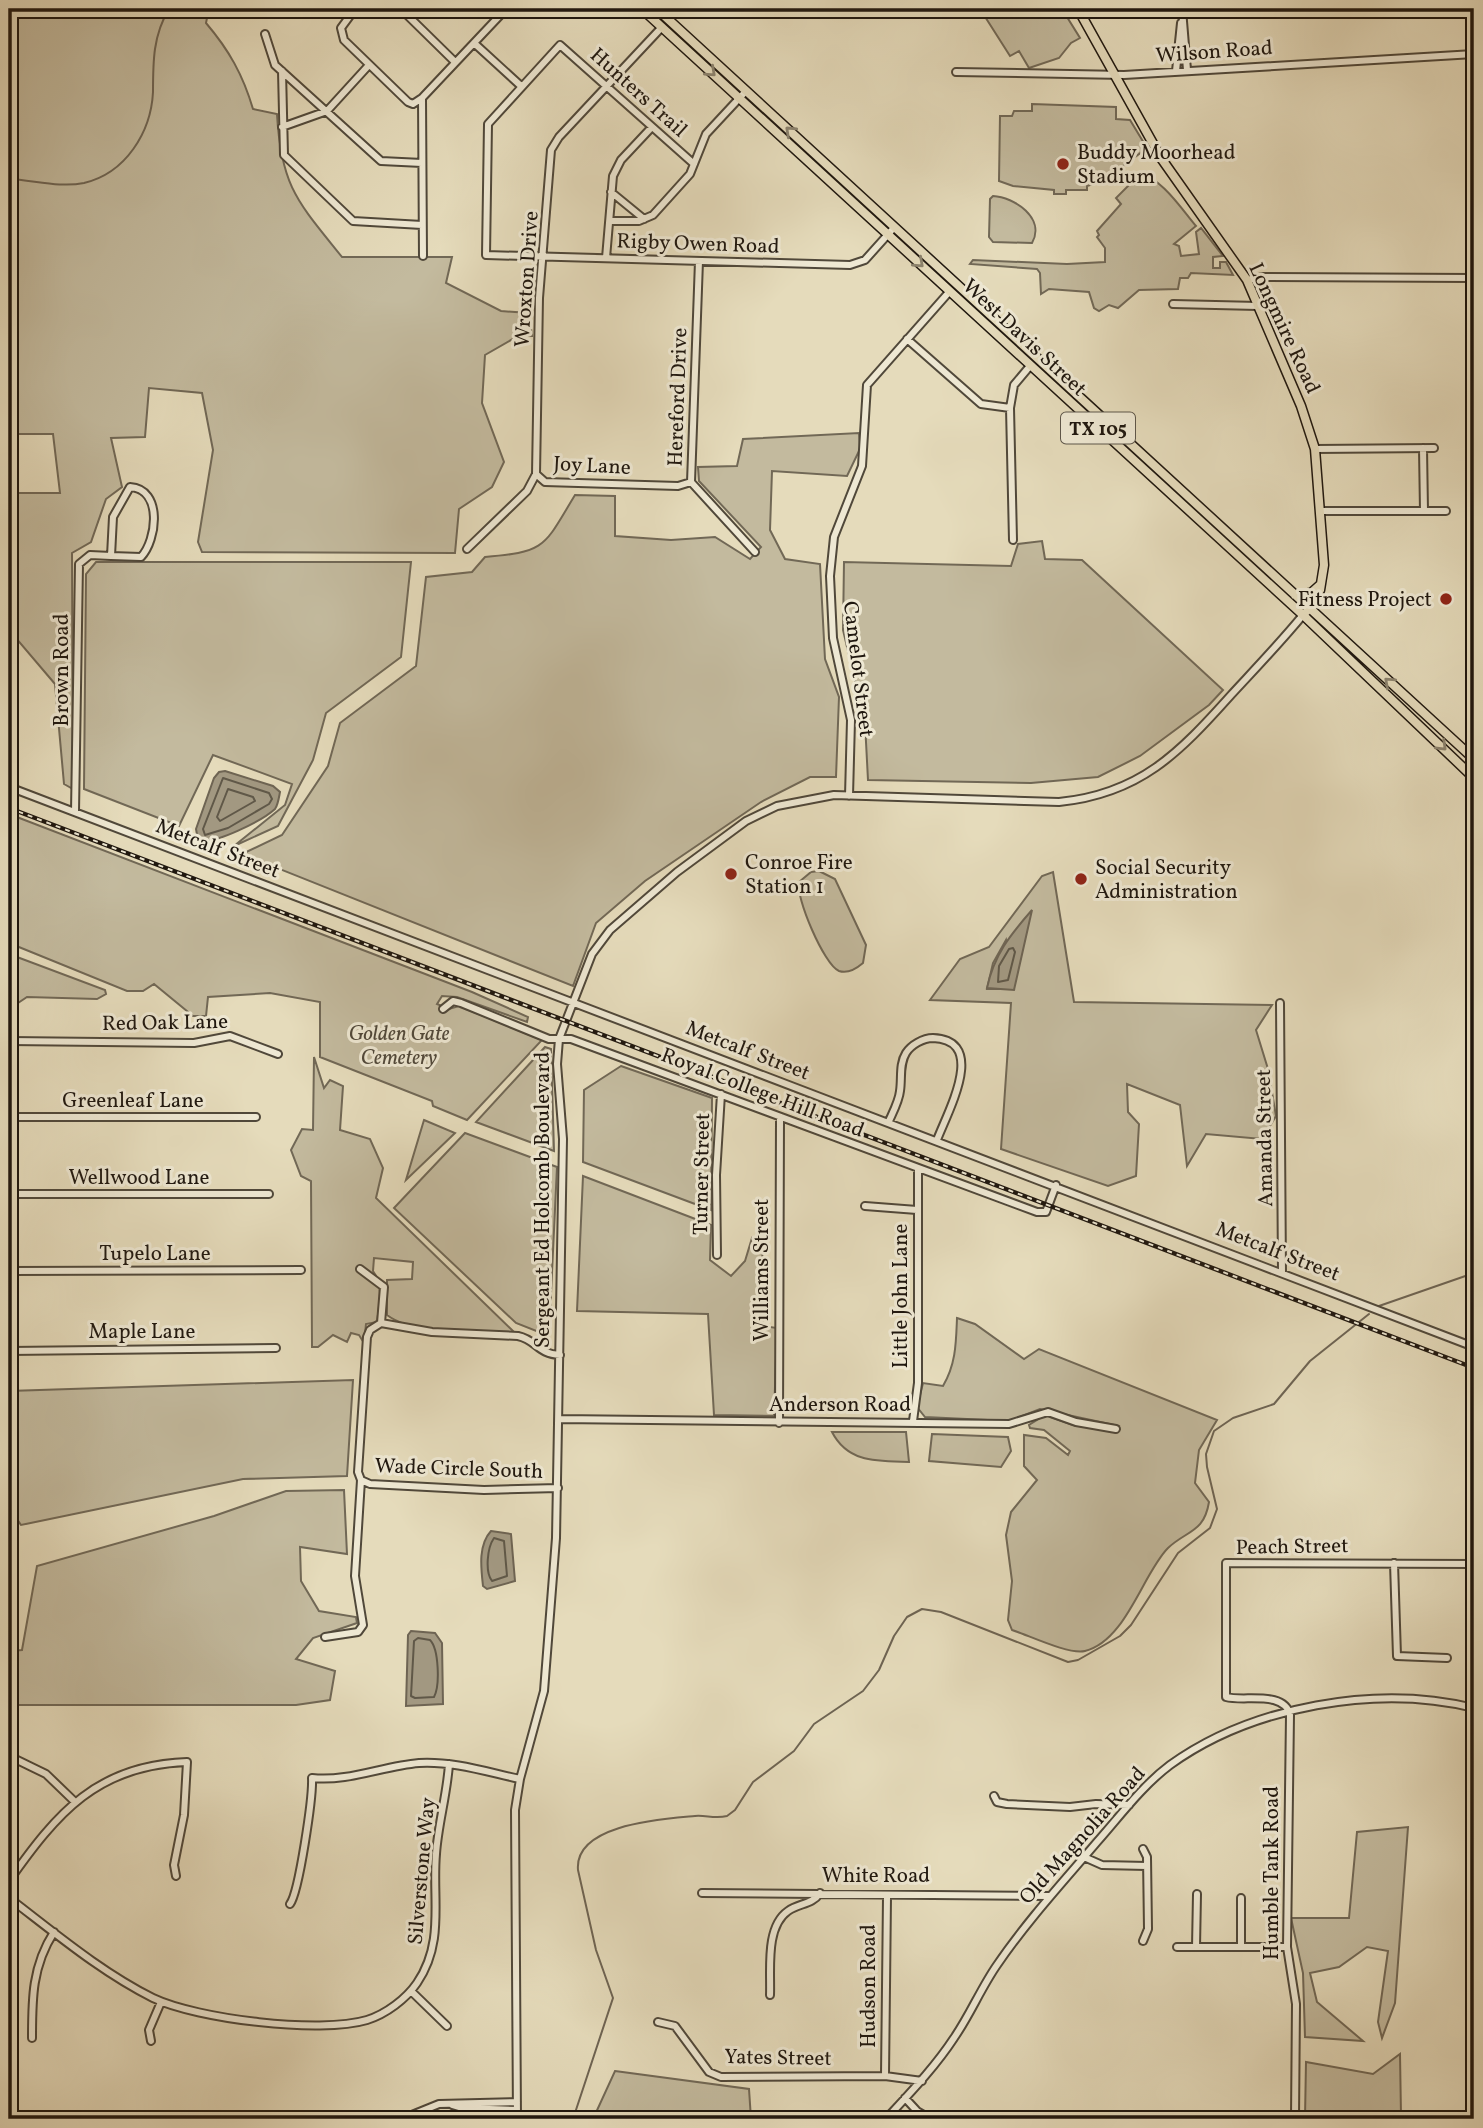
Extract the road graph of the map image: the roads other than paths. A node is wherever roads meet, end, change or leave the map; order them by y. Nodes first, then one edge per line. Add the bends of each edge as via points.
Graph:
1 (340, 9) edge
2 (355, 9) edge
3 (401, 9) edge
4 (488, 9) edge
5 (506, 9) edge
6 (642, 9) edge
7 (654, 9) edge
8 (1078, 9) edge
9 (1182, 9) edge
10 (348, 16) junction
11 (1182, 17) junction
12 (498, 18) junction
13 (662, 27) junction
14 (265, 34) dead end
15 (474, 43) junction
16 (1474, 54) edge
17 (455, 62) junction
18 (369, 65) junction
19 (1187, 70) junction
20 (282, 71) junction
21 (1176, 71) junction
22 (956, 72) dead end
23 (1115, 75) junction
24 (521, 86) junction
25 (607, 86) junction
26 (743, 95) junction
27 (422, 98) junction
28 (327, 111) junction
29 (282, 127) junction
30 (651, 128) junction
31 (808, 161) junction
32 (422, 163) junction
33 (694, 164) junction
34 (849, 185) junction
35 (611, 192) junction
36 (644, 219) junction
37 (611, 221) junction
38 (422, 225) junction
39 (894, 227) junction
40 (887, 235) junction
41 (424, 256) dead end
42 (542, 257) junction
43 (606, 258) junction
44 (699, 261) junction
45 (1474, 278) edge
46 (1247, 280) junction
47 (950, 291) junction
48 (1173, 304) dead end
49 (1258, 306) junction
50 (987, 313) junction
51 (999, 337) junction
52 (907, 339) junction
53 (1039, 361) junction
54 (1030, 366) junction
55 (1069, 389) junction
56 (1010, 408) junction
57 (1423, 448) junction
58 (1434, 448) dead end
59 (1315, 449) junction
60 (1133, 460) junction
61 (536, 474) junction
62 (691, 482) junction
63 (1178, 489) junction
64 (1321, 511) junction
65 (1424, 511) junction
66 (1446, 512) dead end
67 (1013, 540) dead end
68 (467, 550) dead end
69 (755, 552) dead end
70 (111, 556) junction
71 (1322, 583) junction
72 (1294, 595) junction
73 (1306, 612) junction
74 (1474, 759) edge
75 (1474, 778) edge
76 (9, 787) edge
77 (849, 796) junction
78 (75, 812) junction
79 (572, 1002) junction
80 (1280, 1003) dead end
81 (443, 1009) dead end
82 (559, 1039) junction
83 (9, 1041) edge
84 (278, 1054) dead end
85 (721, 1094) junction
86 (9, 1117) edge
87 (256, 1117) dead end
88 (779, 1118) junction
89 (889, 1121) junction
90 (937, 1140) junction
91 (918, 1170) junction
92 (1055, 1185) junction
93 (9, 1194) edge
94 (269, 1194) dead end
95 (865, 1206) dead end
96 (917, 1210) junction
97 (717, 1255) dead end
98 (360, 1269) dead end
99 (301, 1270) dead end
100 (9, 1271) edge
101 (1282, 1272) junction
102 (382, 1324) junction
103 (1474, 1347) edge
104 (276, 1348) dead end
105 (9, 1351) edge
106 (560, 1354) junction
107 (559, 1419) junction
108 (913, 1421) junction
109 (779, 1423) junction
110 (1116, 1429) dead end
111 (361, 1480) junction
112 (558, 1488) junction
113 (1394, 1563) junction
114 (1474, 1564) edge
115 (325, 1637) dead end
116 (1447, 1658) dead end
117 (1474, 1708) edge
118 (1289, 1710) junction
119 (9, 1756) edge
120 (449, 1765) junction
121 (520, 1779) junction
122 (994, 1796) dead end
123 (74, 1801) junction
124 (1129, 1805) junction
125 (1143, 1849) dead end
126 (1084, 1857) junction
127 (1147, 1867) junction
128 (176, 1876) dead end
129 (9, 1881) edge
130 (702, 1893) dead end
131 (820, 1893) junction
132 (1197, 1894) dead end
133 (1049, 1896) junction
134 (887, 1897) junction
135 (9, 1898) edge
136 (1241, 1898) dead end
137 (290, 1904) dead end
138 (54, 1932) junction
139 (1143, 1941) dead end
140 (1177, 1947) dead end
141 (1196, 1947) junction
142 (1241, 1947) junction
143 (1287, 1947) junction
144 (411, 1991) junction
145 (770, 1994) dead end
146 (161, 2001) junction
147 (658, 2022) dead end
148 (447, 2026) dead end
149 (32, 2038) dead end
150 (151, 2041) dead end
151 (885, 2076) junction
152 (922, 2081) junction
153 (905, 2098) junction
154 (517, 2106) junction
155 (402, 2119) edge
156 (517, 2119) edge
157 (886, 2119) edge
158 (931, 2119) edge
159 (1295, 2119) edge

1 - 10 street
2 - 10 street
3 - 17 street
4 - 12 street
5 - 12 street
6 - 13 main road, West Davis Street / TX 105
7 - 26 main road, West Davis Street / TX 105
8 - 23 main road, Longmire Road
9 - 11 street
10 - 18 street via 340,33
11 - 19 street
11 - 21 street
12 - 15 street
13 - 25 street, Wroxton Drive
13 -> 26 main road, West Davis Street / TX 105
14 - 20 street via 272,60
15 - 17 street
15 - 24 street
16 - 19 street, Wilson Road
17 - 27 street
18 - 27 street via 408,102
18 - 28 street
19 - 21 street, Wilson Road
20 - 28 street
20 - 29 street
21 - 23 street, Wilson Road
22 - 23 street, Wilson Road
23 - 46 main road, Longmire Road via 1161,158
24 - 25 street, Hunters Trail via 561,45
24 - 42 street, Rigby Owen Road via 492,117 486,132 486,255
25 - 30 street, Hunters Trail
25 - 42 street, Wroxton Drive via 551,150
26 - 31 main road, West Davis Street / TX 105
26 - 33 street via 706,134
34 -> 26 main road, West Davis Street / TX 105
27 - 32 street
28 - 29 street
28 - 32 street via 381,160
29 - 38 street via 284,155 353,221
30 - 33 street, Hunters Trail
30 - 35 street via 617,167
31 - 34 main road via 815,160
31 - 40 main road, West Davis Street / TX 105
32 - 38 street
33 - 36 street via 686,181
34 - 39 main road, West Davis Street / TX 105
35 - 36 street
35 - 37 street
36 - 37 street
37 - 43 street
38 - 41 street
39 - 40 street, Rigby Owen Road
39 - 50 main road, West Davis Street / TX 105
40 - 44 street, Rigby Owen Road via 864,260 849,265
40 -> 47 main road, West Davis Street / TX 105
42 - 43 street, Rigby Owen Road
42 - 61 street, Wroxton Drive
43 - 44 street, Rigby Owen Road
44 - 62 street, Hereford Drive
45 - 46 street
46 - 49 main road, Longmire Road
47 - 50 main road via 957,290
47 - 51 main road, West Davis Street / TX 105
47 - 52 street, Camelot Street
48 - 49 street
49 - 59 main road, Longmire Road
50 - 53 main road, West Davis Street / TX 105
51 - 53 main road
51 - 54 main road, West Davis Street / TX 105
52 - 56 street via 981,404
52 - 77 street, Camelot Street via 867,385 862,466 838,525 831,559 833,638 851,720
53 - 55 main road, West Davis Street / TX 105
54 - 55 main road via 1041,368
54 - 56 street via 1014,385
54 - 60 main road, West Davis Street / TX 105
55 - 63 main road, West Davis Street / TX 105
56 - 67 street
57 - 58 street
57 - 59 street
57 - 65 street
59 - 64 main road, Longmire Road
60 - 63 main road via 1141,460
60 - 73 main road, West Davis Street / TX 105
61 - 62 street, Joy Lane via 545,482 678,486
61 - 68 street via 527,491
62 - 69 street, Hereford Drive
63 - 72 main road, West Davis Street / TX 105
64 - 65 street
64 - 71 main road, Longmire Road
65 - 66 street
70 - 70 street, Brown Road via 141,556 147,549 154,514 150,499 135,487 126,490 113,517
70 - 78 street, Brown Road via 90,555 79,564
71 - 72 main road via 1311,593
71 - 73 main road, Longmire Road
72 - 73 main road, West Davis Street / TX 105
74 -> 73 main road, West Davis Street / TX 105
73 -> 75 main road, West Davis Street / TX 105
73 - 77 street, Sergeant Ed Holcomb Boulevard via 1181,749 1159,768 1124,787 1059,802
76 - 78 street, Metcalf Street
77 - 79 street, Sergeant Ed Holcomb Boulevard via 797,801 760,813 677,872 598,944
78 - 79 street, Metcalf Street
79 - 82 street, Sergeant Ed Holcomb Boulevard
79 - 89 street, Metcalf Street
80 - 101 street, Amanda Street
81 - 82 street, Royal College Hill Road via 453,1001 461,1003
82 - 85 street, Royal College Hill Road via 571,1039
82 - 106 street, Sergeant Ed Holcomb Boulevard via 556,1064 563,1139
83 - 84 street, Red Oak Lane via 194,1044 230,1036
85 - 88 street, Royal College Hill Road
85 - 97 street, Turner Street
86 - 87 street, Greenleaf Lane
88 - 91 street, Royal College Hill Road
88 - 109 street, Williams Street
89 - 90 street, Metcalf Street
89 - 90 street via 900,1093 906,1051 925,1038 945,1038 959,1050 964,1068
90 - 92 street, Metcalf Street
91 - 92 street, Royal College Hill Road via 1037,1212 1046,1212
91 - 96 street, Little John Lane
92 - 101 street, Metcalf Street
93 - 94 street, Wellwood Lane
95 - 96 street
96 - 108 street, Little John Lane via 918,1383
98 - 102 street via 384,1287
99 - 100 street, Tupelo Lane
101 - 103 street, Metcalf Street
102 - 106 street via 432,1332 518,1336 542,1353
102 - 111 street via 367,1337
104 - 105 street, Maple Lane
106 - 107 street, Sergeant Ed Holcomb Boulevard
107 - 109 street, Anderson Road
107 - 112 street, Sergeant Ed Holcomb Boulevard
108 - 109 street, Anderson Road via 798,1419
108 - 110 street, Anderson Road via 1009,1424 1048,1412
111 - 112 street, Wade Circle South via 484,1490
111 - 115 street via 355,1576 363,1625 358,1632
112 - 121 street, Sergeant Ed Holcomb Boulevard via 544,1691
113 - 114 street, Peach Street
113 - 116 street via 1397,1656
113 - 118 street, Peach Street via 1226,1563 1226,1697 1275,1701
117 - 118 street, Old Magnolia Road via 1381,1700
118 - 124 street, Old Magnolia Road via 1184,1756 1158,1774
118 - 143 street, Humble Tank Road
119 - 123 street via 46,1774
120 - 121 street
120 - 137 street via 416,1763 349,1777 312,1778 296,1896
120 - 144 street, Silverstone Way via 436,1856 436,1937
121 - 154 street, Sergeant Ed Holcomb Boulevard via 515,1810
122 - 124 street via 1007,1804
123 - 128 street via 127,1772 187,1762
123 - 129 street via 42,1834
124 - 126 street, Old Magnolia Road
125 - 127 street
126 - 127 street via 1102,1866
126 - 133 street, Old Magnolia Road
127 - 139 street via 1148,1929
130 - 131 street, White Road
131 - 134 street, White Road
131 - 145 street via 787,1912 779,1922 773,1936
132 - 141 street
133 - 134 street, White Road via 935,1892
133 - 152 street, Old Magnolia Road via 995,1967 954,2038
134 - 151 street, Hudson Road
135 - 138 street, Silverstone Way
136 - 142 street
138 - 146 street, Silverstone Way
138 - 149 street via 34,1980
140 - 141 street
141 - 142 street
142 - 143 street
143 - 159 street, Humble Tank Road via 1296,2004
144 - 146 street, Silverstone Way via 371,2019 336,2025 230,2019
144 - 148 street
146 - 150 street via 149,2030
147 - 151 street, Yates Street via 675,2026 709,2072 721,2077
151 - 152 street, Yates Street
152 - 153 street, Old Magnolia Road
153 - 157 street, Old Magnolia Road
153 - 158 street
154 - 155 street via 462,2108 450,2104 427,2107
154 - 156 street, Sergeant Ed Holcomb Boulevard

